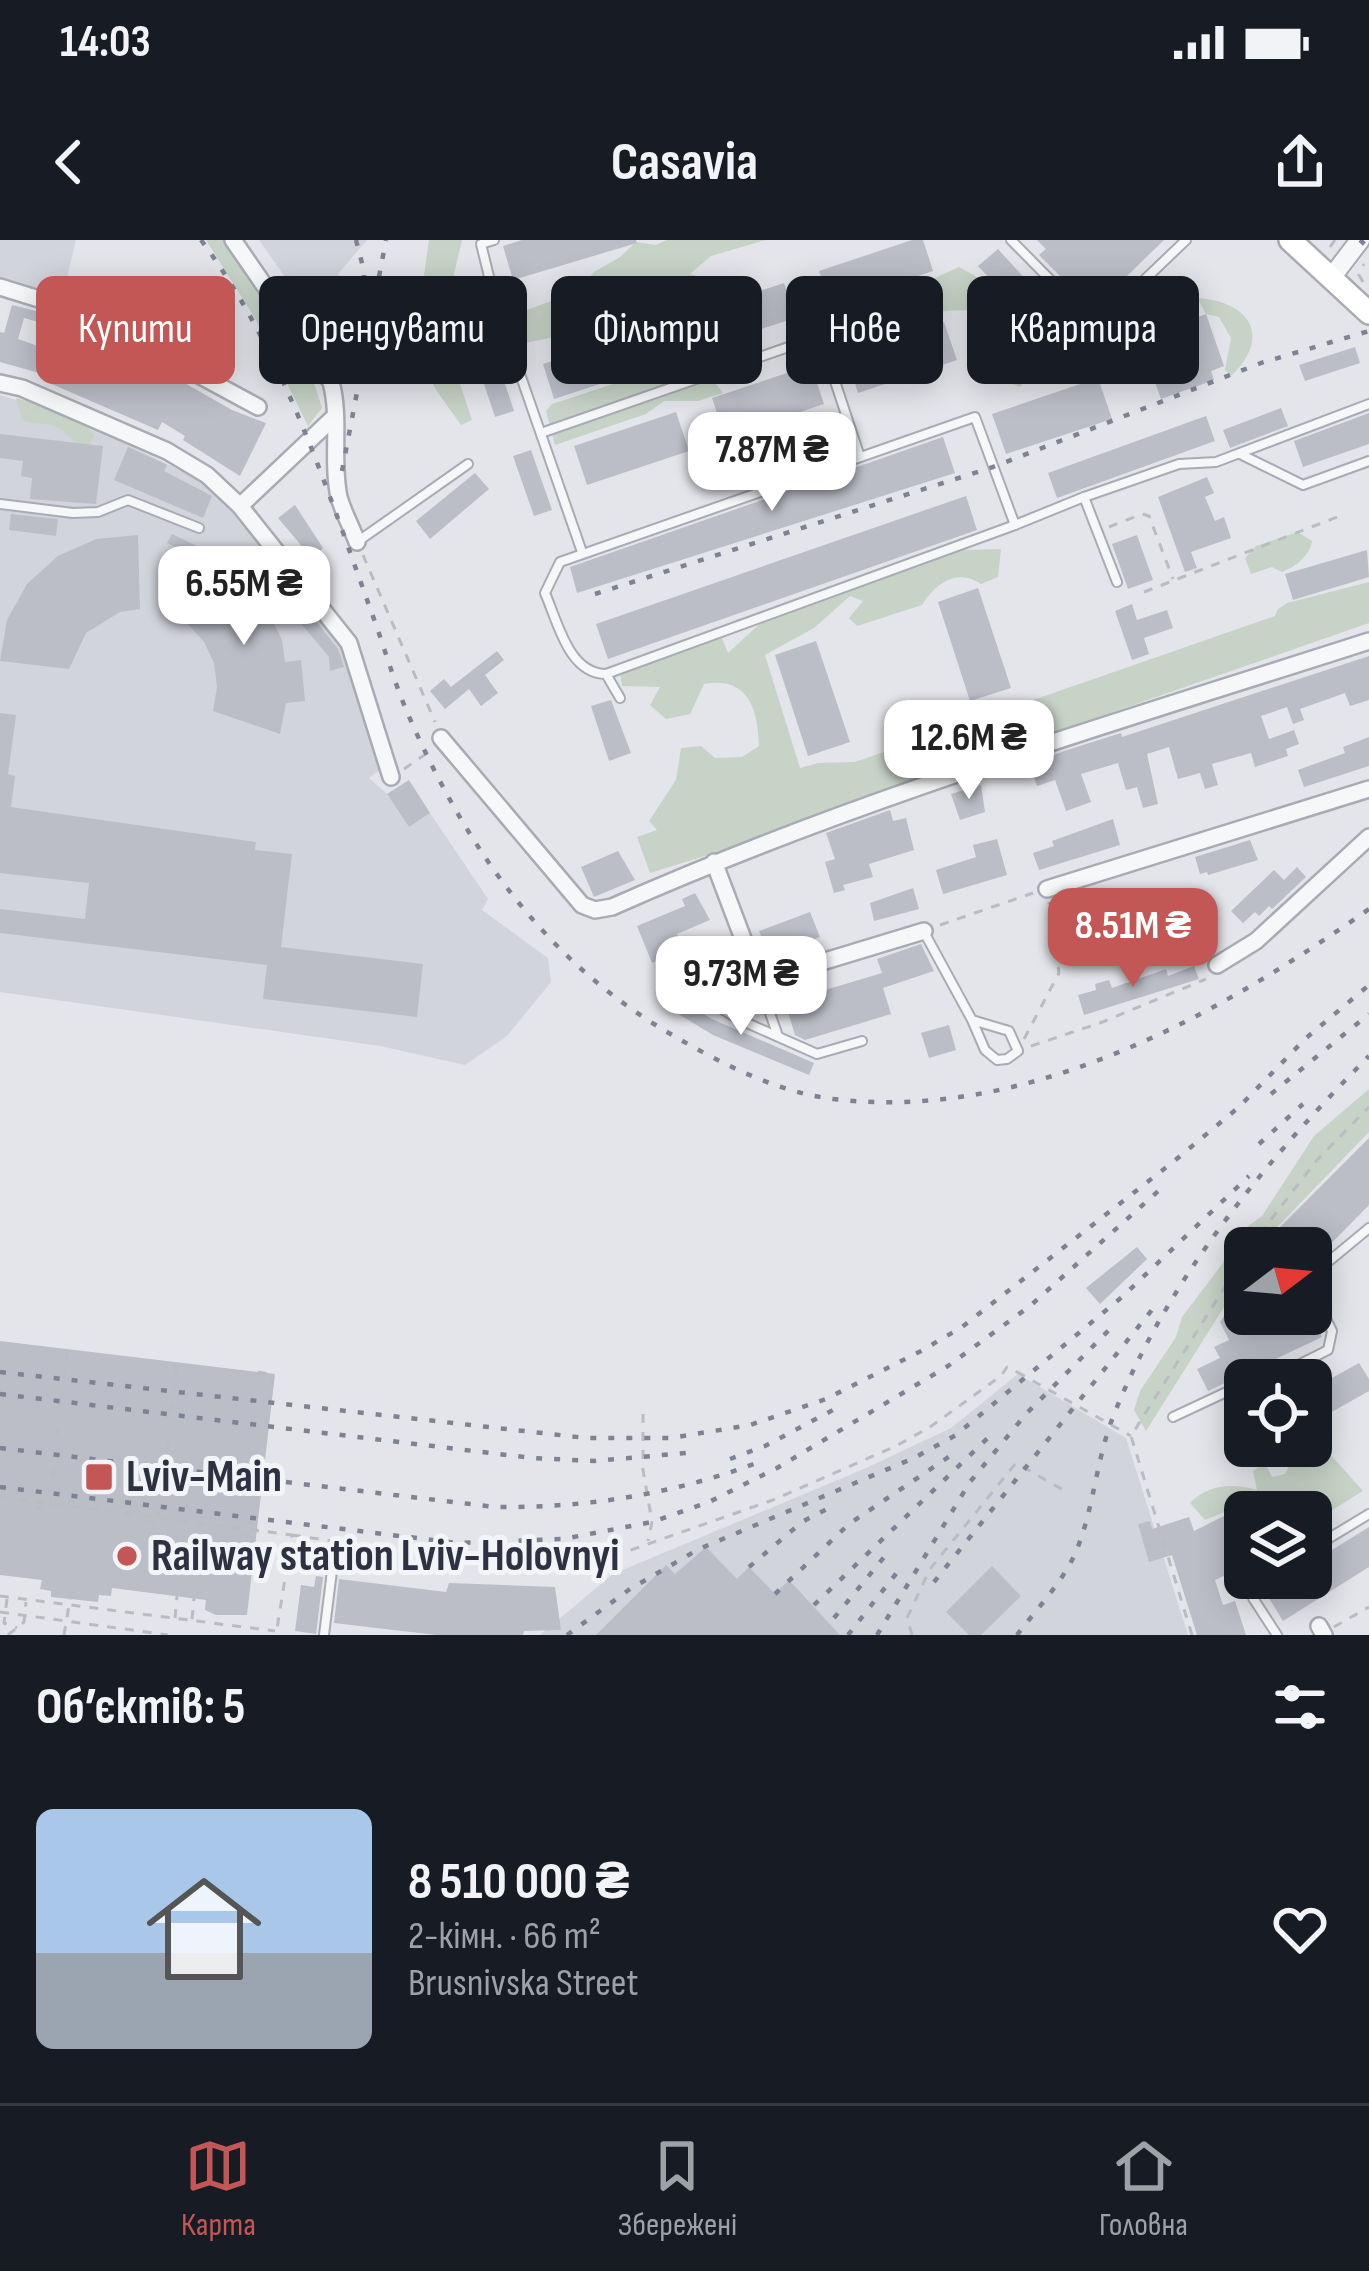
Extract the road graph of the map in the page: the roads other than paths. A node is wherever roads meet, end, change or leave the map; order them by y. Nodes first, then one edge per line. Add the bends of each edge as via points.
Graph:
1 (233, 240) edge
2 (494, 240) edge
3 (1011, 240) edge
4 (1186, 240) edge
5 (1290, 240) edge
6 (1360, 240) edge
7 (480, 242) edge
8 (1331, 278) junction
9 (0, 287) edge
10 (1369, 313) edge
11 (786, 348) edge
12 (0, 383) edge
13 (836, 384) edge
14 (1369, 404) edge
15 (258, 407) dead end
16 (333, 418) junction
17 (541, 433) junction
18 (1238, 453) junction
19 (860, 457) junction
20 (1369, 461) edge
21 (468, 464) dead end
22 (1084, 497) junction
23 (0, 504) edge
24 (240, 506) junction
25 (1015, 525) junction
26 (199, 528) dead end
27 (358, 542) joint
28 (582, 552) junction
29 (1118, 582) dead end
30 (1369, 641) edge
31 (606, 674) junction
32 (620, 698) dead end
33 (441, 738) road end
34 (392, 777) road end
35 (1369, 789) edge
36 (1369, 837) edge
37 (714, 862) junction
38 (1047, 889) road end
39 (924, 931) joint
40 (1217, 965) road end
41 (670, 976) dead end
42 (759, 981) junction
43 (972, 1020) junction
44 (779, 1038) junction
45 (862, 1041) dead end
46 (1369, 1228) edge
47 (1332, 1259) edge
48 (1331, 1335) edge
49 (1310, 1359) edge
50 (1224, 1393) edge
51 (1173, 1417) dead end
52 (1369, 1514) edge
53 (1332, 1536) edge
54 (333, 1563) dead end
55 (1254, 1599) edge
56 (324, 1635) edge
57 (1277, 1635) edge

1 - 16 street via 320,362 335,399
2 - 7 lane
3 - 4 lane via 1089,319 1113,310
5 - 8 main road
6 - 8 street
7 - 17 lane
8 - 10 main road
9 - 15 street via 84,313
11 - 17 lane
12 - 24 street via 167,451
13 - 19 lane
14 - 18 lane
16 - 24 street
16 - 27 street via 340,497
17 - 28 lane
18 - 20 lane via 1303,484
18 - 22 lane
19 - 25 lane via 975,417
19 - 28 lane
21 - 27 lane
22 - 25 lane
22 - 29 lane
23 - 26 lane via 73,513 128,500
24 - 34 street via 349,643
25 - 31 lane
28 - 31 lane via 560,562 545,593 575,660
30 - 37 street
31 - 32 lane
33 - 37 street via 582,905 612,907
35 - 38 street
36 - 40 street via 1256,941
37 - 42 street
39 - 42 street
39 - 43 lane
41 - 44 lane
42 - 44 lane
43 - 43 lane via 1009,1031 1018,1051 997,1060
44 - 45 lane via 817,1054
46 - 47 lane
48 - 49 lane via 1328,1350
50 - 51 lane
52 - 53 lane
54 - 56 lane
55 - 57 lane

